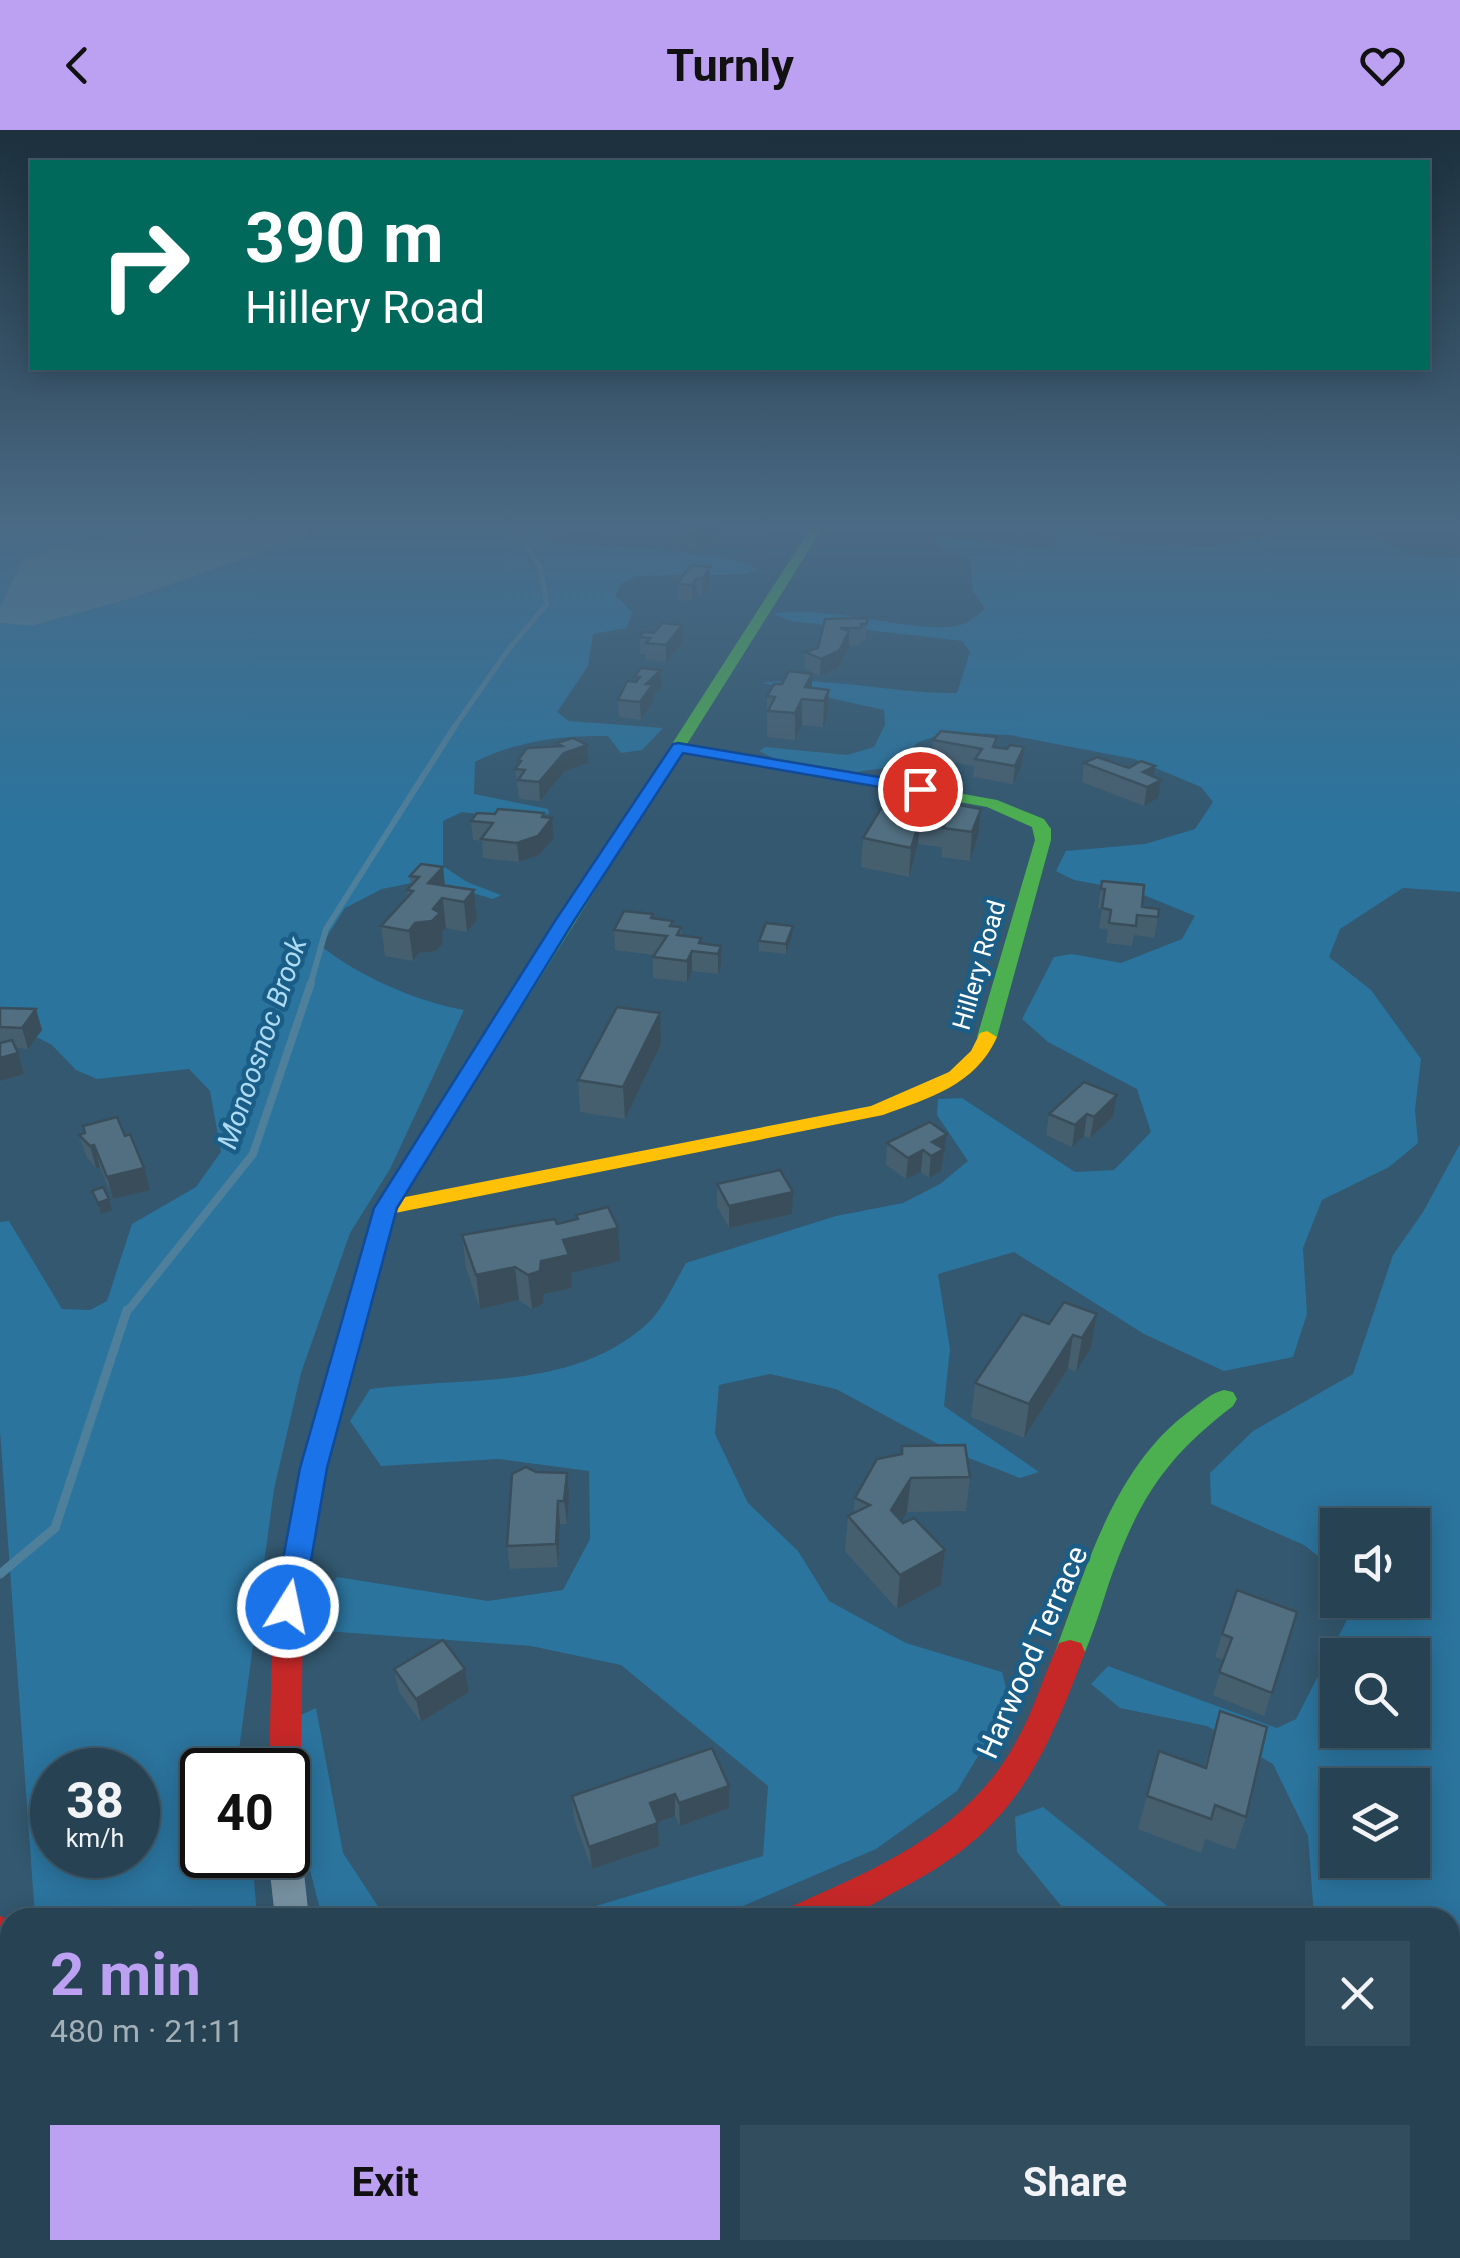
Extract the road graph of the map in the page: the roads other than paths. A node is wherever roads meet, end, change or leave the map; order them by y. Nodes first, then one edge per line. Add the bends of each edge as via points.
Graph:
1 (755, 625) edge
2 (678, 747) junction
3 (385, 1208) junction
4 (1224, 1399) dead end
5 (285, 1748) edge
6 (288, 1878) edge
7 (291, 1908) edge
8 (822, 1908) edge

1 - 2 main road
2 - 3 main road
2 - 3 main road, Hillery Road via 991,802 1038,823 1043,840 984,1048 950,1080 876,1111
3 - 5 main road via 307,1503 288,1607
4 - 8 main road, Harwood Terrace via 1181,1428 1137,1494 1095,1578 1027,1754 997,1799 922,1857
6 - 7 street

